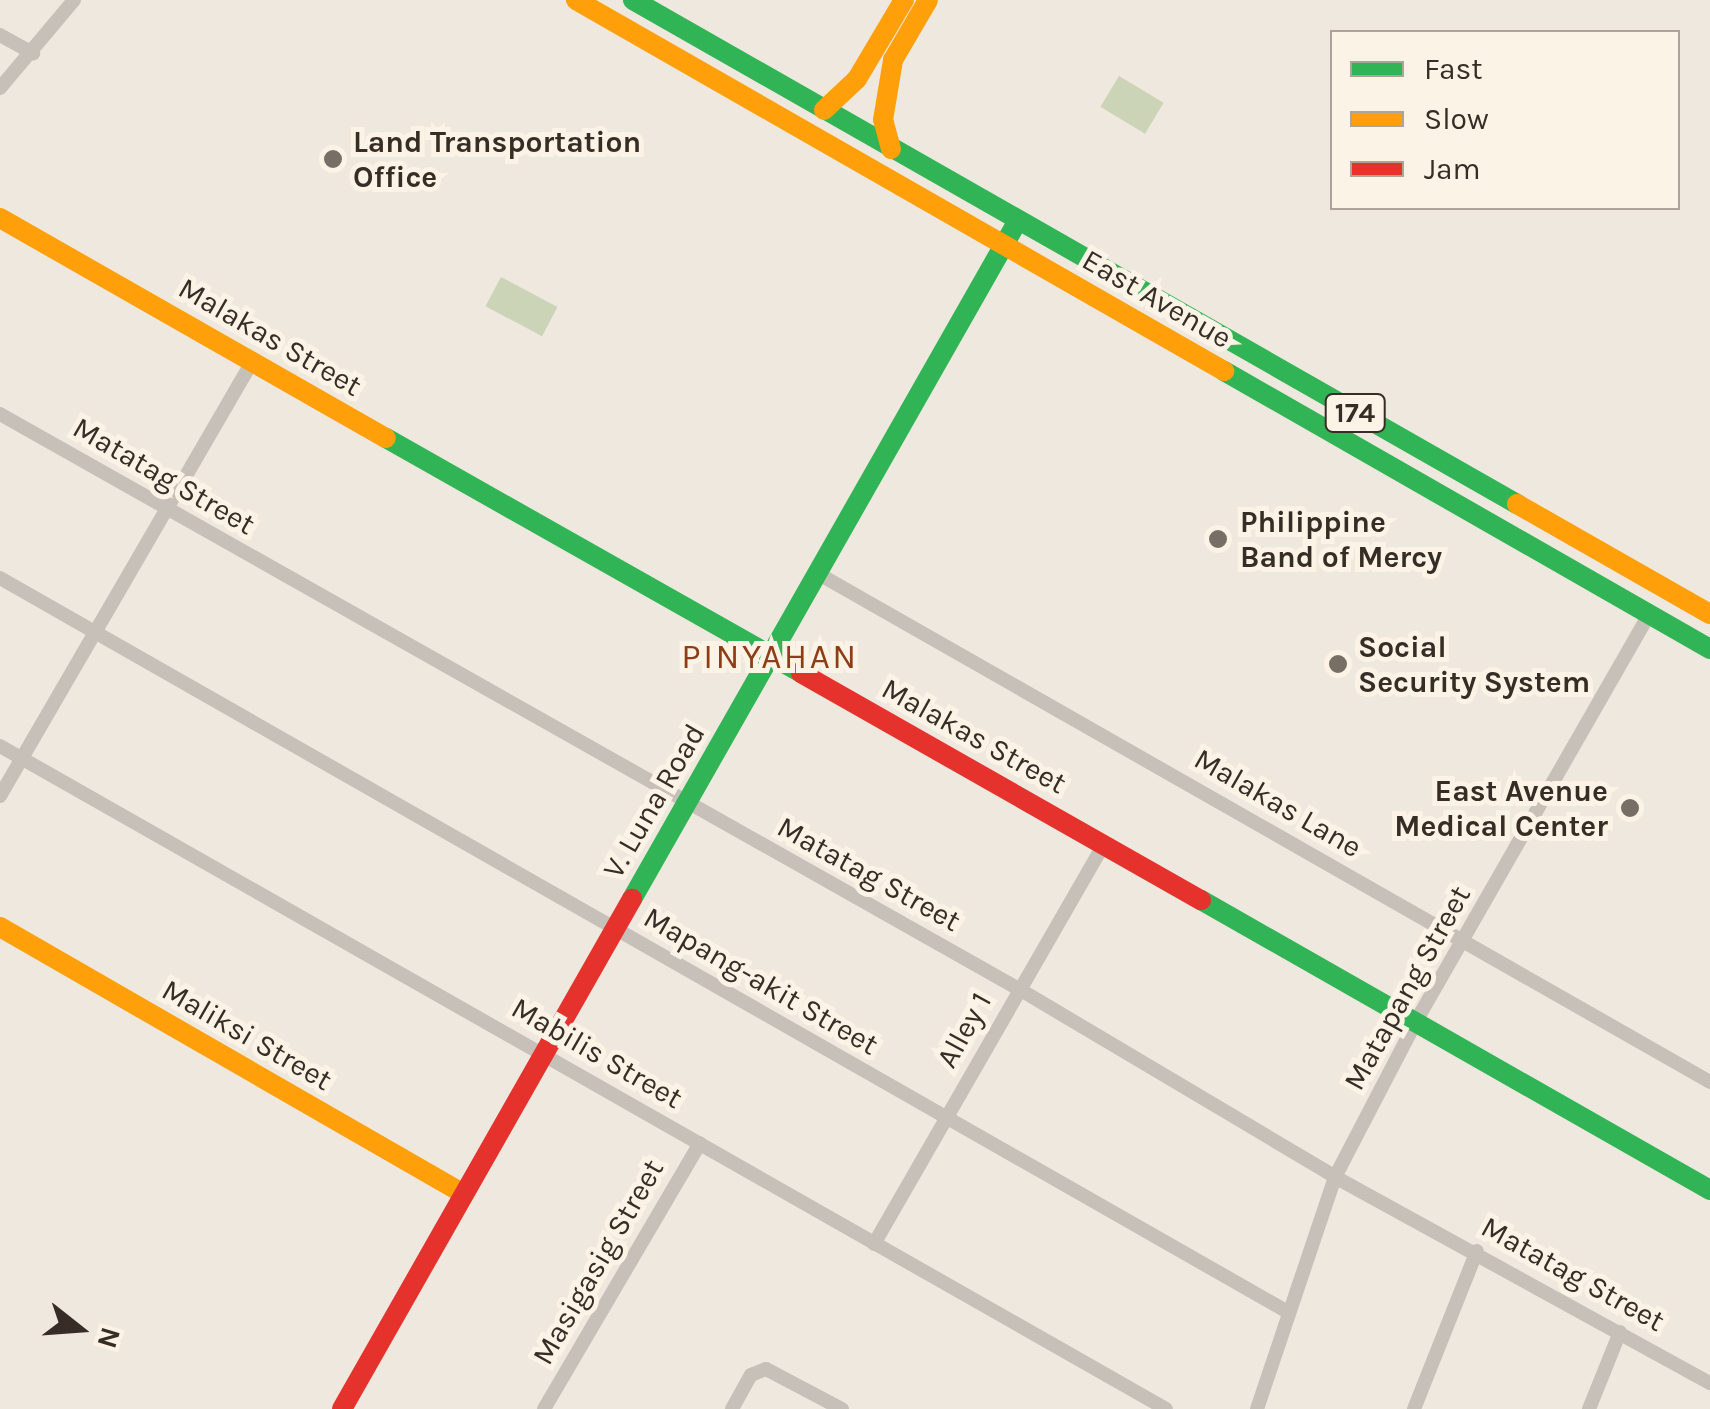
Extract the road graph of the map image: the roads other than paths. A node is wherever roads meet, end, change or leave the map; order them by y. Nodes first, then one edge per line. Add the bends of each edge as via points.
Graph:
1 (74, 0) edge
2 (576, 0) edge
3 (632, 0) edge
4 (904, 0) edge
5 (928, 0) edge
6 (0, 35) edge
7 (33, 53) junction
8 (0, 88) edge
9 (824, 110) junction
10 (891, 149) junction
11 (0, 218) edge
12 (1017, 222) junction
13 (1003, 246) junction
14 (252, 362) junction
15 (0, 414) edge
16 (168, 509) junction
17 (817, 574) junction
18 (0, 578) edge
19 (1710, 614) edge
20 (1648, 615) junction
21 (96, 633) junction
22 (1706, 641) edge
23 (770, 657) junction
24 (0, 746) edge
25 (21, 758) junction
26 (0, 796) edge
27 (687, 804) junction
28 (1104, 843) junction
29 (0, 927) edge
30 (616, 929) junction
31 (1462, 941) junction
32 (1019, 988) junction
33 (1415, 1024) junction
34 (544, 1054) junction
35 (1710, 1082) edge
36 (946, 1120) junction
37 (700, 1144) junction
38 (1336, 1177) junction
39 (1710, 1190) edge
40 (464, 1194) junction
41 (874, 1244) junction
42 (1477, 1251) junction
43 (1286, 1311) junction
44 (1620, 1332) junction
45 (1710, 1383) edge
46 (342, 1409) edge
47 (544, 1409) edge
48 (732, 1409) edge
49 (842, 1409) edge
50 (1166, 1409) edge
51 (1257, 1409) edge
52 (1414, 1409) edge
53 (1589, 1409) edge

1 - 7 street
2 - 13 main road, East Avenue / 174
3 - 9 main road, East Avenue / 174
4 - 9 main road via 857,79
5 - 10 main road via 893,60 883,120
6 - 7 street
7 - 8 street
9 - 10 main road, East Avenue / 174
10 - 12 main road, East Avenue / 174
11 - 14 main road, Malakas Street
12 - 13 main road, V. Luna Road
12 - 19 main road, East Avenue / 174
13 - 17 main road, V. Luna Road
13 - 20 main road, East Avenue / 174
14 - 16 street
14 - 23 main road, Malakas Street
15 - 16 street, Matatag Street
16 - 21 street
16 - 27 street, Matatag Street
17 - 23 main road, V. Luna Road
17 - 31 street, Malakas Lane
18 - 21 street, Mapang-akit Street
20 - 22 main road, East Avenue / 174
20 - 31 street, Matapang Street
21 - 25 street
21 - 30 street, Mapang-akit Street
23 - 27 main road, V. Luna Road
23 - 28 main road, Malakas Street
24 - 25 street, Mabilis Street
25 - 26 street
25 - 34 street, Mabilis Street
27 - 30 main road, V. Luna Road
27 - 32 street, Matatag Street
28 - 32 street, Alley 1
28 - 33 main road, Malakas Street
29 - 40 main road, Maliksi Street
30 - 34 main road, V. Luna Road
30 - 36 street, Mapang-akit Street
31 - 33 street, Matapang Street
31 - 35 street, Malakas Lane
32 - 36 street, Alley 1
32 - 38 street, Matatag Street
33 - 38 street, Matapang Street
33 - 39 main road, Malakas Street
34 - 37 street, Mabilis Street
34 - 40 main road, V. Luna Road
36 - 41 street, Alley 1
36 - 43 street, Mapang-akit Street
37 - 41 street, Mabilis Street
37 - 47 street, Masigasig Street
38 - 42 street, Matatag Street
38 - 43 street, Matapang Street
40 - 46 main road, V. Luna Road
41 - 50 street, Mabilis Street
42 - 44 street, Matatag Street
42 - 52 street
43 - 51 street, Matapang Street
44 - 45 street, Matatag Street
44 - 53 street
48 - 49 street via 751,1375 766,1369

